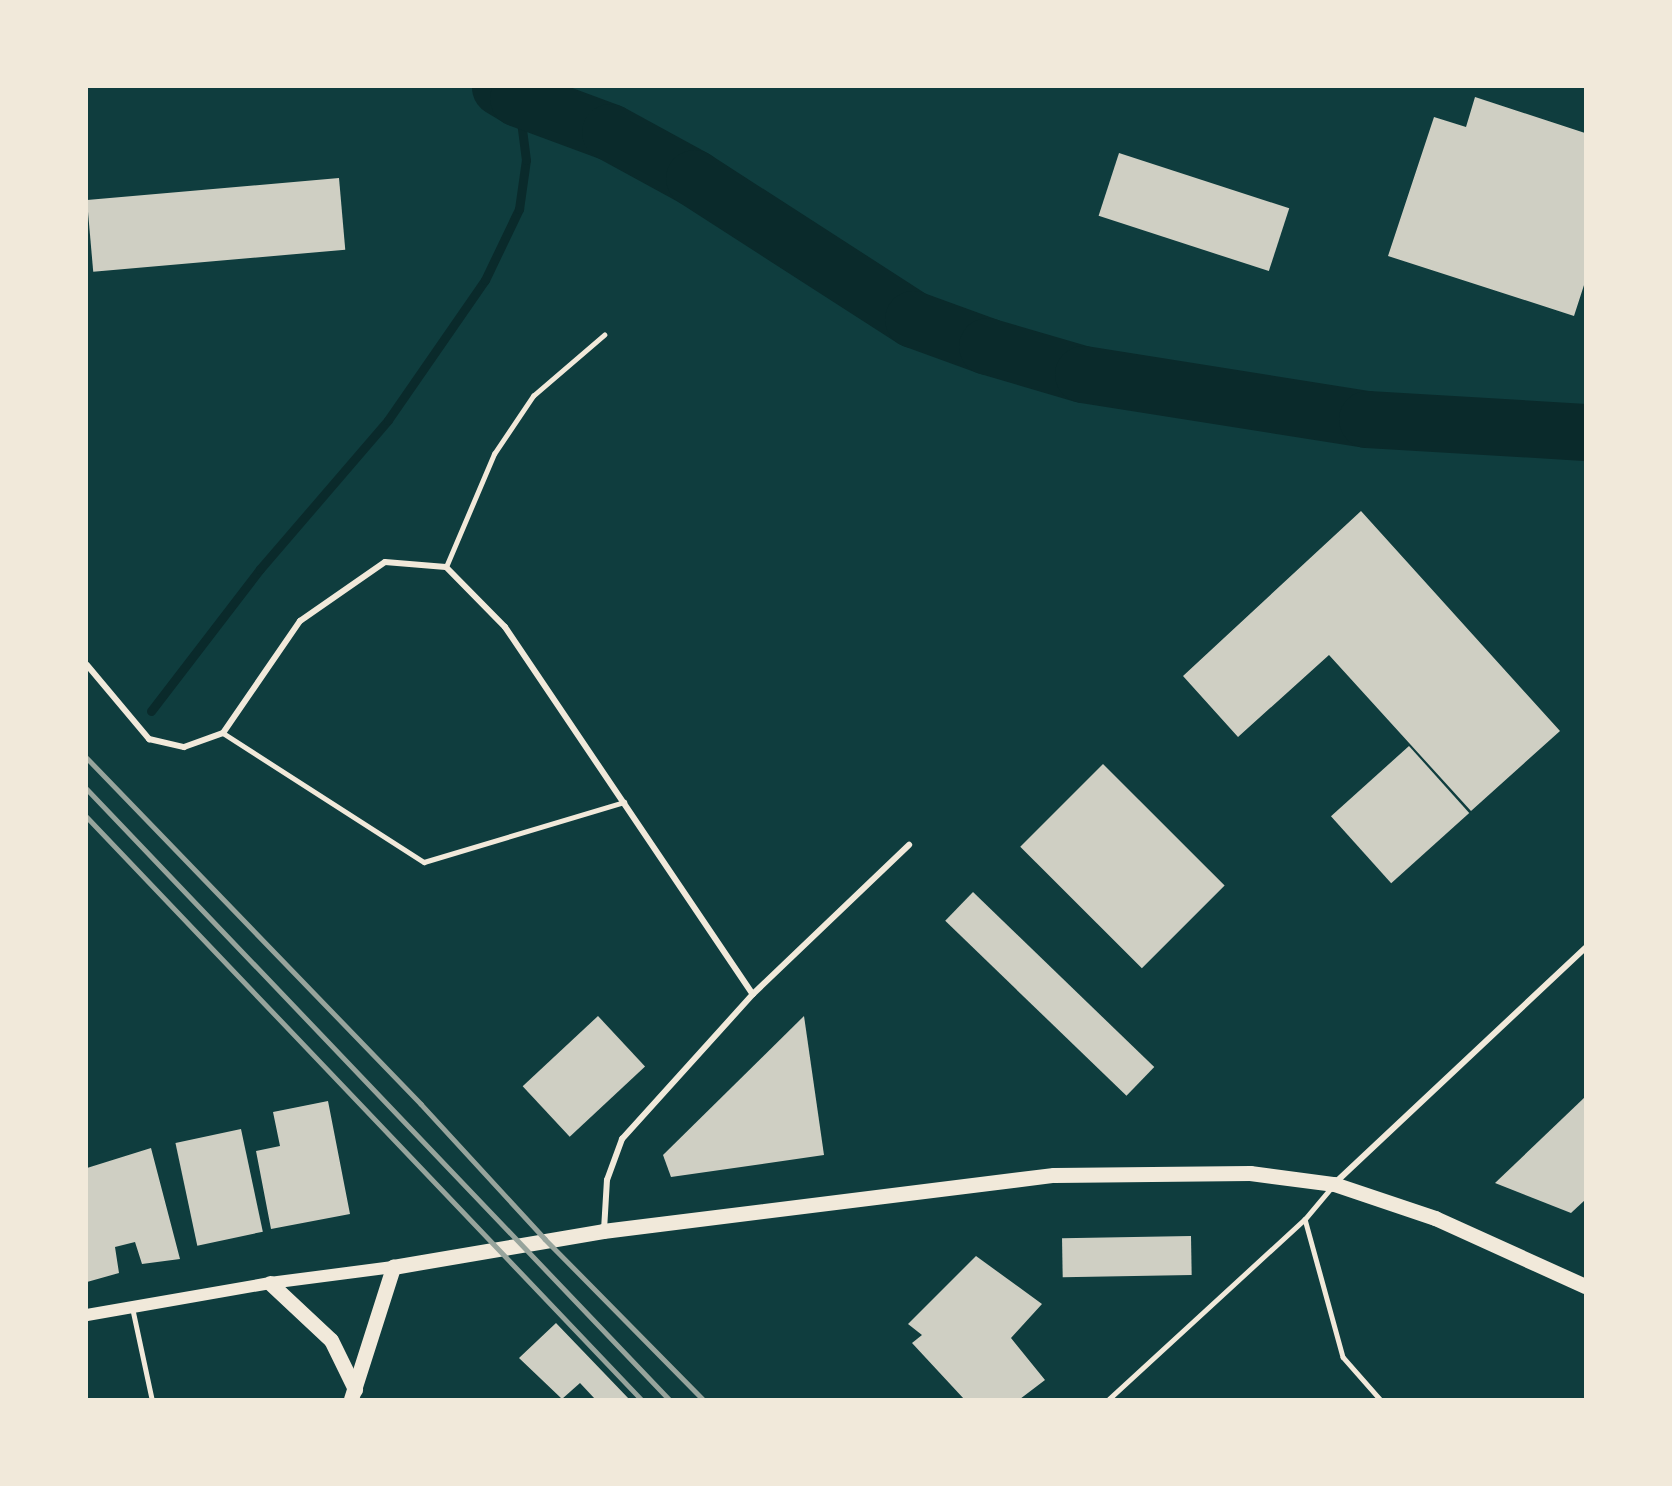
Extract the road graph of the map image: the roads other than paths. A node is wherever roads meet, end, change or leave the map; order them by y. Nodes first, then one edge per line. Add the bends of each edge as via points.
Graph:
1 (604, 335) dead end
2 (446, 567) junction
3 (87, 665) edge
4 (223, 733) junction
5 (624, 802) junction
6 (909, 845) dead end
7 (1585, 948) edge
8 (753, 994) junction
9 (1334, 1184) junction
10 (1305, 1219) junction
11 (603, 1231) junction
12 (393, 1267) junction
13 (270, 1283) junction
14 (1585, 1286) edge
15 (132, 1307) junction
16 (87, 1315) edge
17 (353, 1394) edge
18 (152, 1399) edge
19 (1109, 1399) edge
20 (1380, 1399) edge

1 - 2 lane via 533,396 494,454
2 - 4 street via 385,562 300,621
2 - 5 street via 505,627
3 - 4 street via 148,739 184,747
4 - 5 lane via 424,862
5 - 8 street
6 - 8 street
7 - 9 street
8 - 11 street via 621,1139 607,1180
9 - 10 lane
9 - 11 main road via 1250,1173 1054,1175
9 - 14 main road via 1435,1218
10 - 19 lane
10 - 20 lane via 1343,1357
11 - 12 main road
12 - 13 main road
12 - 17 main road
13 - 15 main road
13 - 17 main road via 331,1340
15 - 16 main road
15 - 18 lane

